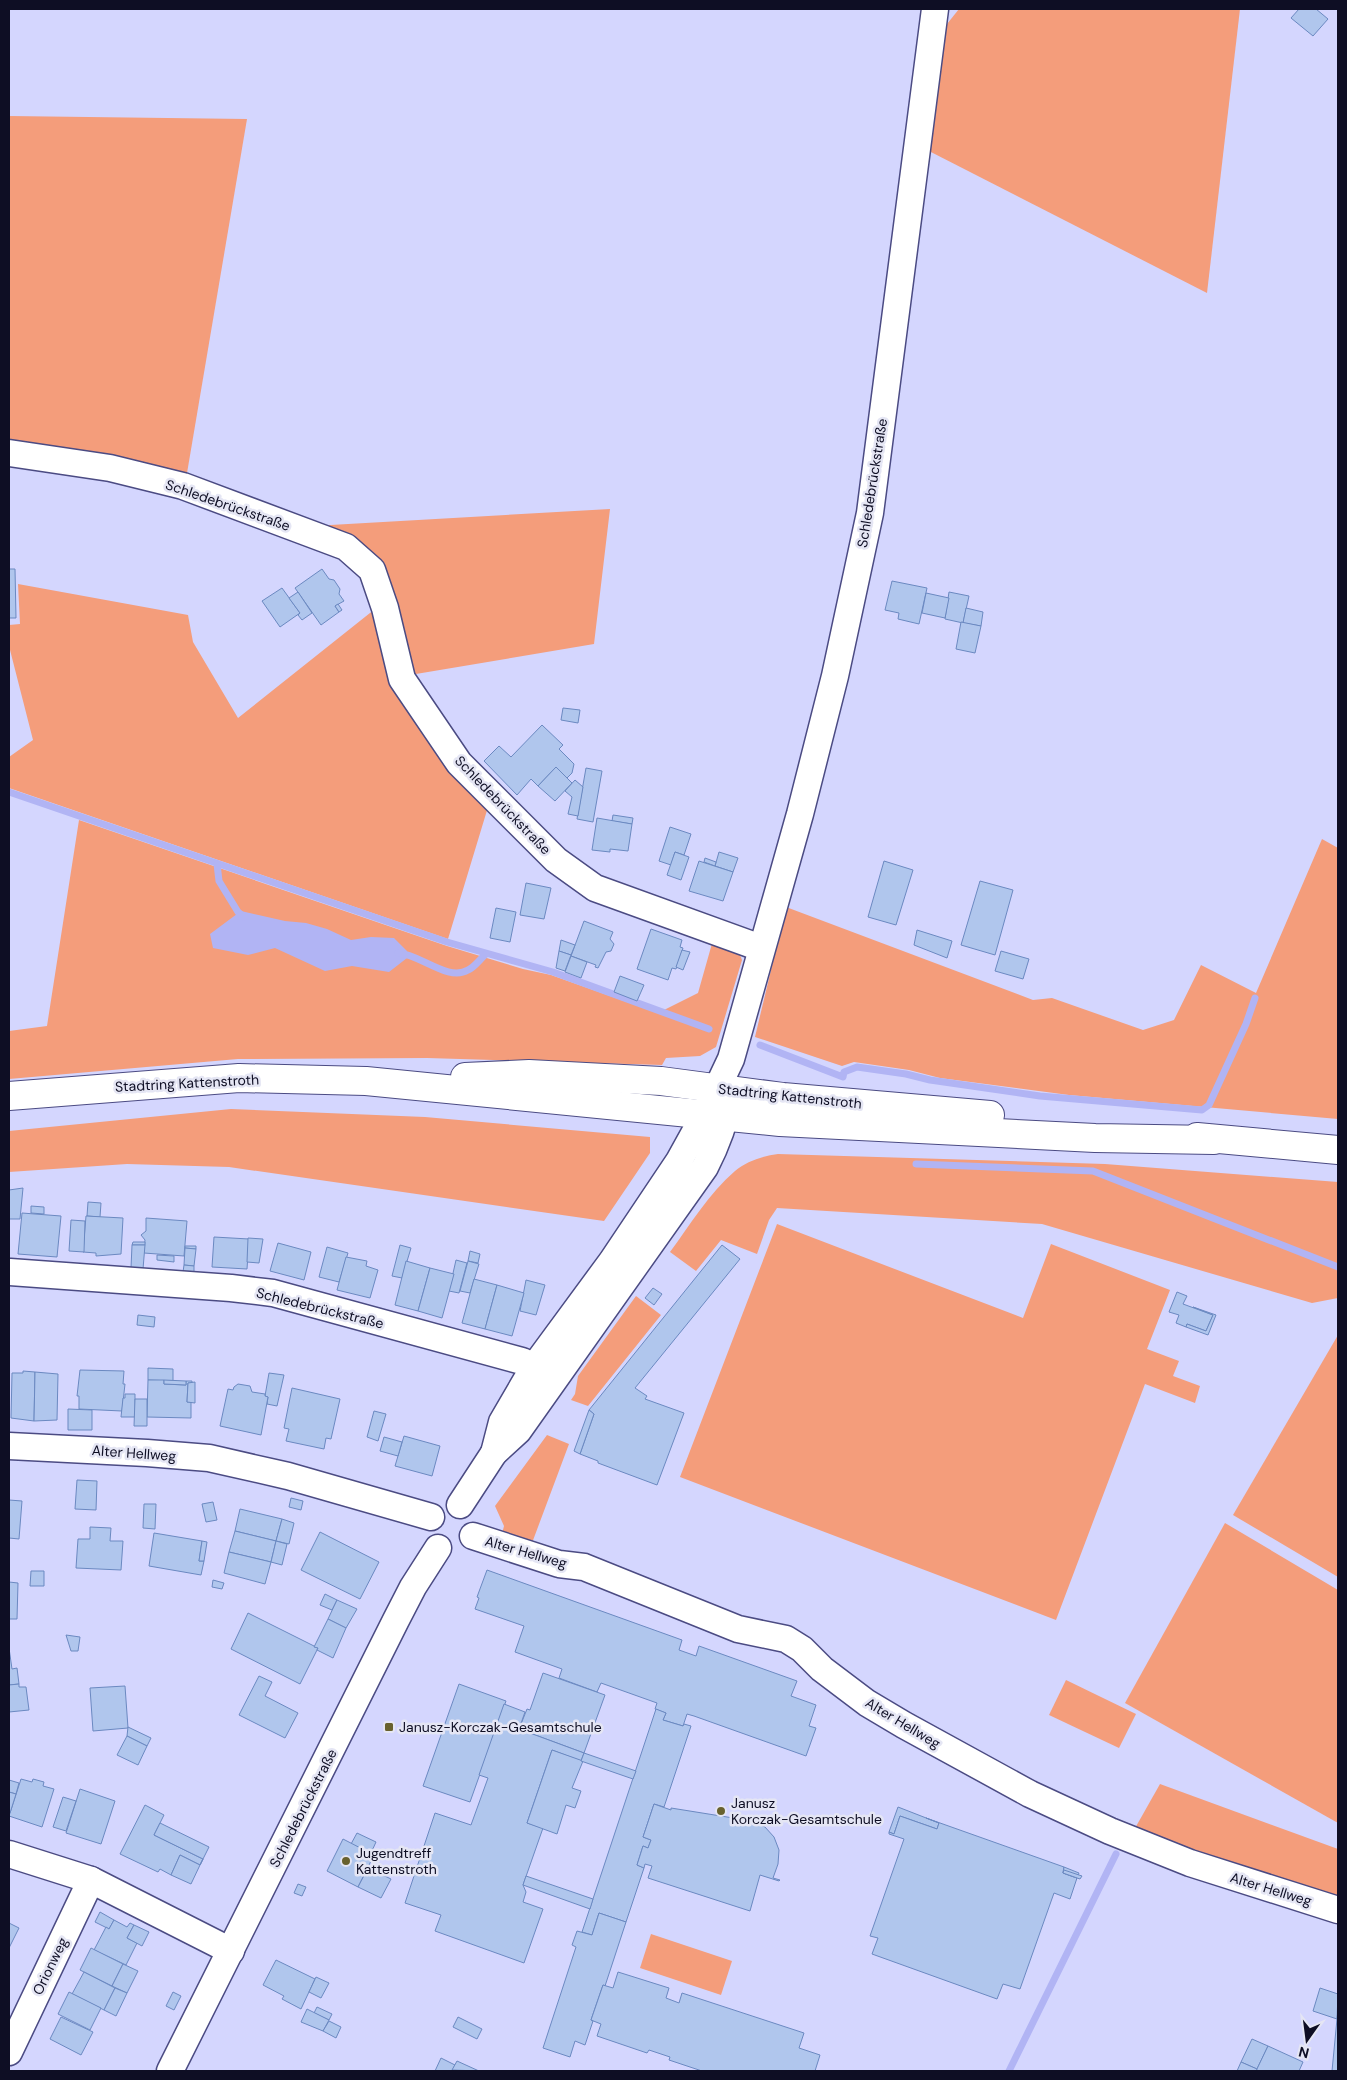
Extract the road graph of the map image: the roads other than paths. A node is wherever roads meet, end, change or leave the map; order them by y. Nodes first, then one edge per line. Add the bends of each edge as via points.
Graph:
1 (935, 9) edge
2 (9, 452) edge
3 (761, 948) junction
4 (366, 1081) junction
5 (723, 1089) junction
6 (9, 1096) edge
7 (715, 1116) junction
8 (1214, 1140) junction
9 (1338, 1150) edge
10 (10, 1272) dead end
11 (544, 1374) junction
12 (9, 1446) edge
13 (460, 1505) junction
14 (431, 1517) junction
15 (473, 1536) junction
16 (438, 1548) junction
17 (9, 1854) edge
18 (91, 1880) junction
19 (1338, 1910) edge
20 (230, 1951) junction
21 (9, 2052) edge
22 (170, 2071) edge

1 - 3 street, Schledebrückstraße via 870,512 833,685
2 - 3 street, Schledebrückstraße via 110,468 183,486 346,547 372,570 402,679 459,763 556,860 595,888
3 - 5 street, Schledebrückstraße
4 - 5 main road, Stadtring Kattenstroth via 529,1074 661,1081
4 - 6 main road, Stadtring Kattenstroth via 239,1078
4 - 7 main road, Stadtring Kattenstroth
5 - 7 street, Schledebrückstraße
5 - 8 main road, Stadtring Kattenstroth via 1096,1125
7 - 8 main road, Stadtring Kattenstroth via 1095,1138
7 - 11 street, Schledebrückstraße via 718,1139 705,1167 657,1237
8 - 9 main road, Stadtring Kattenstroth
10 - 11 street, Schledebrückstraße via 273,1294 522,1361
11 - 13 street, Schledebrückstraße via 518,1431 494,1453
12 - 14 street, Alter Hellweg via 209,1458 288,1476
13 - 14 street via 446,1506
13 - 15 street via 474,1522
14 - 16 street via 428,1531
15 - 16 street via 470,1543 459,1550 452,1552
15 - 19 street, Alter Hellweg via 559,1564 584,1567 738,1629 786,1639 867,1702 1030,1794 1190,1863
16 - 20 street, Schledebrückstraße via 412,1587
17 - 18 street
18 - 20 street
18 - 21 street, Orionweg
20 - 22 street, Schledebrückstraße

